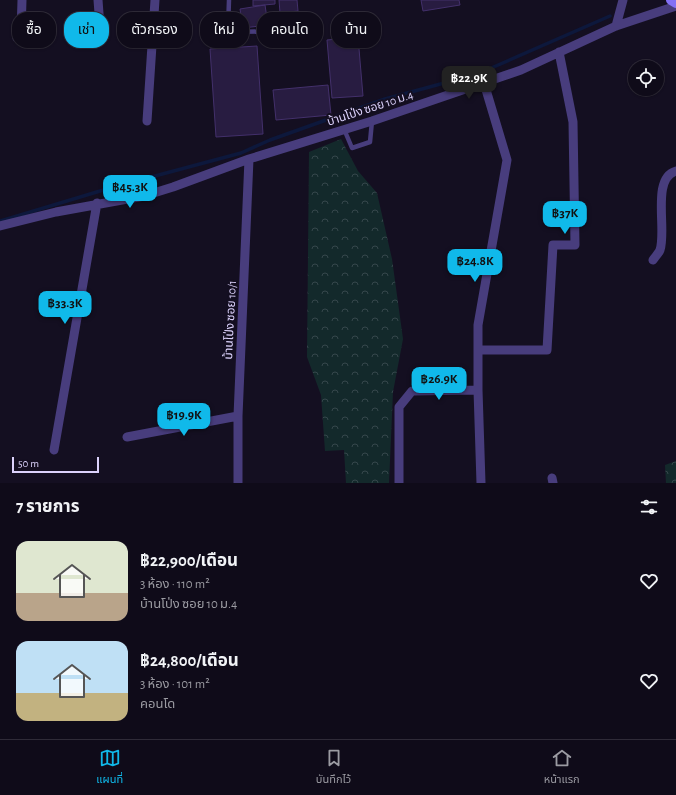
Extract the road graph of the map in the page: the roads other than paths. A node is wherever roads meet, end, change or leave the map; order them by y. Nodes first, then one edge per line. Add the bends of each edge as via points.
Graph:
1 (22, 0) edge
2 (98, 0) edge
3 (155, 0) edge
4 (229, 0) edge
5 (623, 0) edge
6 (671, 0) edge
7 (676, 2) edge
8 (676, 6) edge
9 (22, 12) edge
10 (99, 12) edge
11 (616, 26) junction
12 (257, 32) edge
13 (559, 52) junction
14 (484, 83) junction
15 (147, 121) dead end
16 (372, 121) junction
17 (344, 129) junction
18 (249, 159) junction
19 (676, 171) edge
20 (97, 203) junction
21 (0, 226) edge
22 (653, 260) dead end
23 (478, 350) junction
24 (478, 390) junction
25 (238, 416) junction
26 (126, 437) dead end
27 (54, 450) dead end
28 (238, 483) edge
29 (399, 483) edge
30 (481, 483) edge

1 - 9 street
2 - 10 street
3 - 15 street
4 - 12 lane via 228,29 234,32
5 - 11 street
6 - 7 street
8 - 11 street, บ้านโป่ง ซอย 10 ม.4
11 - 13 street, บ้านโป่ง ซอย 10 ม.4
13 - 14 street, บ้านโป่ง ซอย 10 ม.4 via 521,70
13 - 23 street via 573,122 575,245 553,245 547,350
14 - 16 street, บ้านโป่ง ซอย 10 ม.4
14 - 23 street via 507,160 478,325
16 - 17 street, บ้านโป่ง ซอย 10 ม.4
16 - 17 lane via 370,142 352,148
17 - 18 street, บ้านโป่ง ซอย 10 ม.4
18 - 20 street, บ้านโป่ง ซอย 10 ม.4 via 173,188 144,196
18 - 25 street, บ้านโป่ง ซอย 10/1
19 - 22 street via 670,172 664,180 662,236 660,250
20 - 21 street, บ้านโป่ง ซอย 10 ม.4
20 - 27 street
23 - 24 street
24 - 29 street via 412,391 399,407
24 - 30 street
25 - 26 street
25 - 28 street, บ้านโป่ง ซอย 10/1

